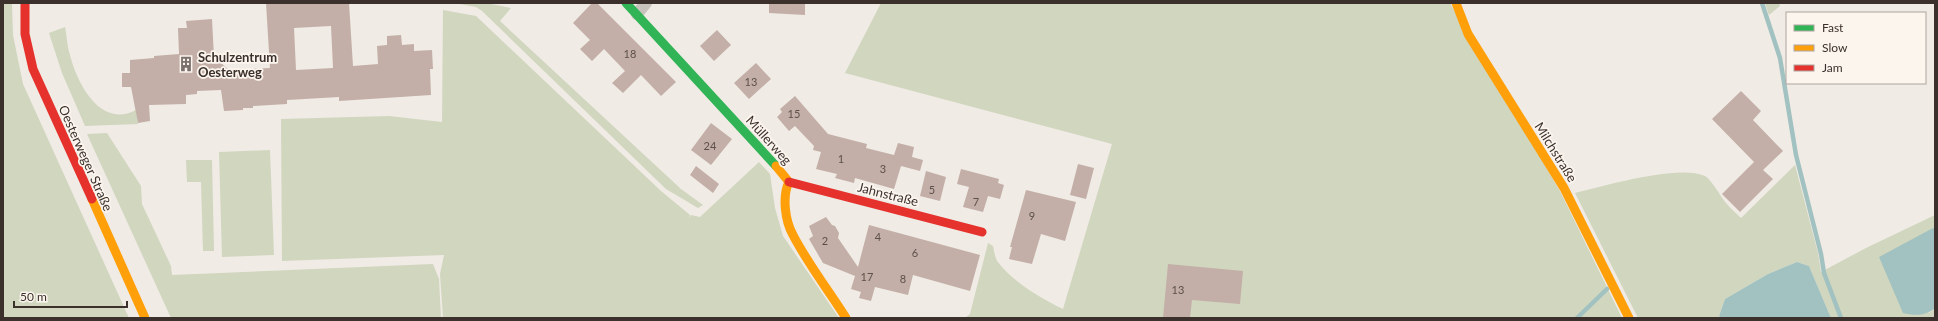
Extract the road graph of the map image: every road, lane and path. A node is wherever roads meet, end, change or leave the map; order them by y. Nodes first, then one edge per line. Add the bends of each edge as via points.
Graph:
1 (24, 3) edge
2 (626, 3) edge
3 (646, 3) edge
4 (1456, 3) edge
5 (637, 14) junction
6 (789, 182) junction
7 (982, 232) dead end
8 (145, 318) edge
9 (846, 318) edge
10 (1629, 318) edge

1 - 8 street, Oesterweger Straße via 25,34 33,69
2 - 5 street, Müllerweg
3 - 5 street
4 - 10 street, Milchstraße via 1468,34 1564,188
5 - 6 street, Müllerweg
6 - 7 street, Jahnstraße
6 - 9 street, Müllerweg via 784,200 792,234

